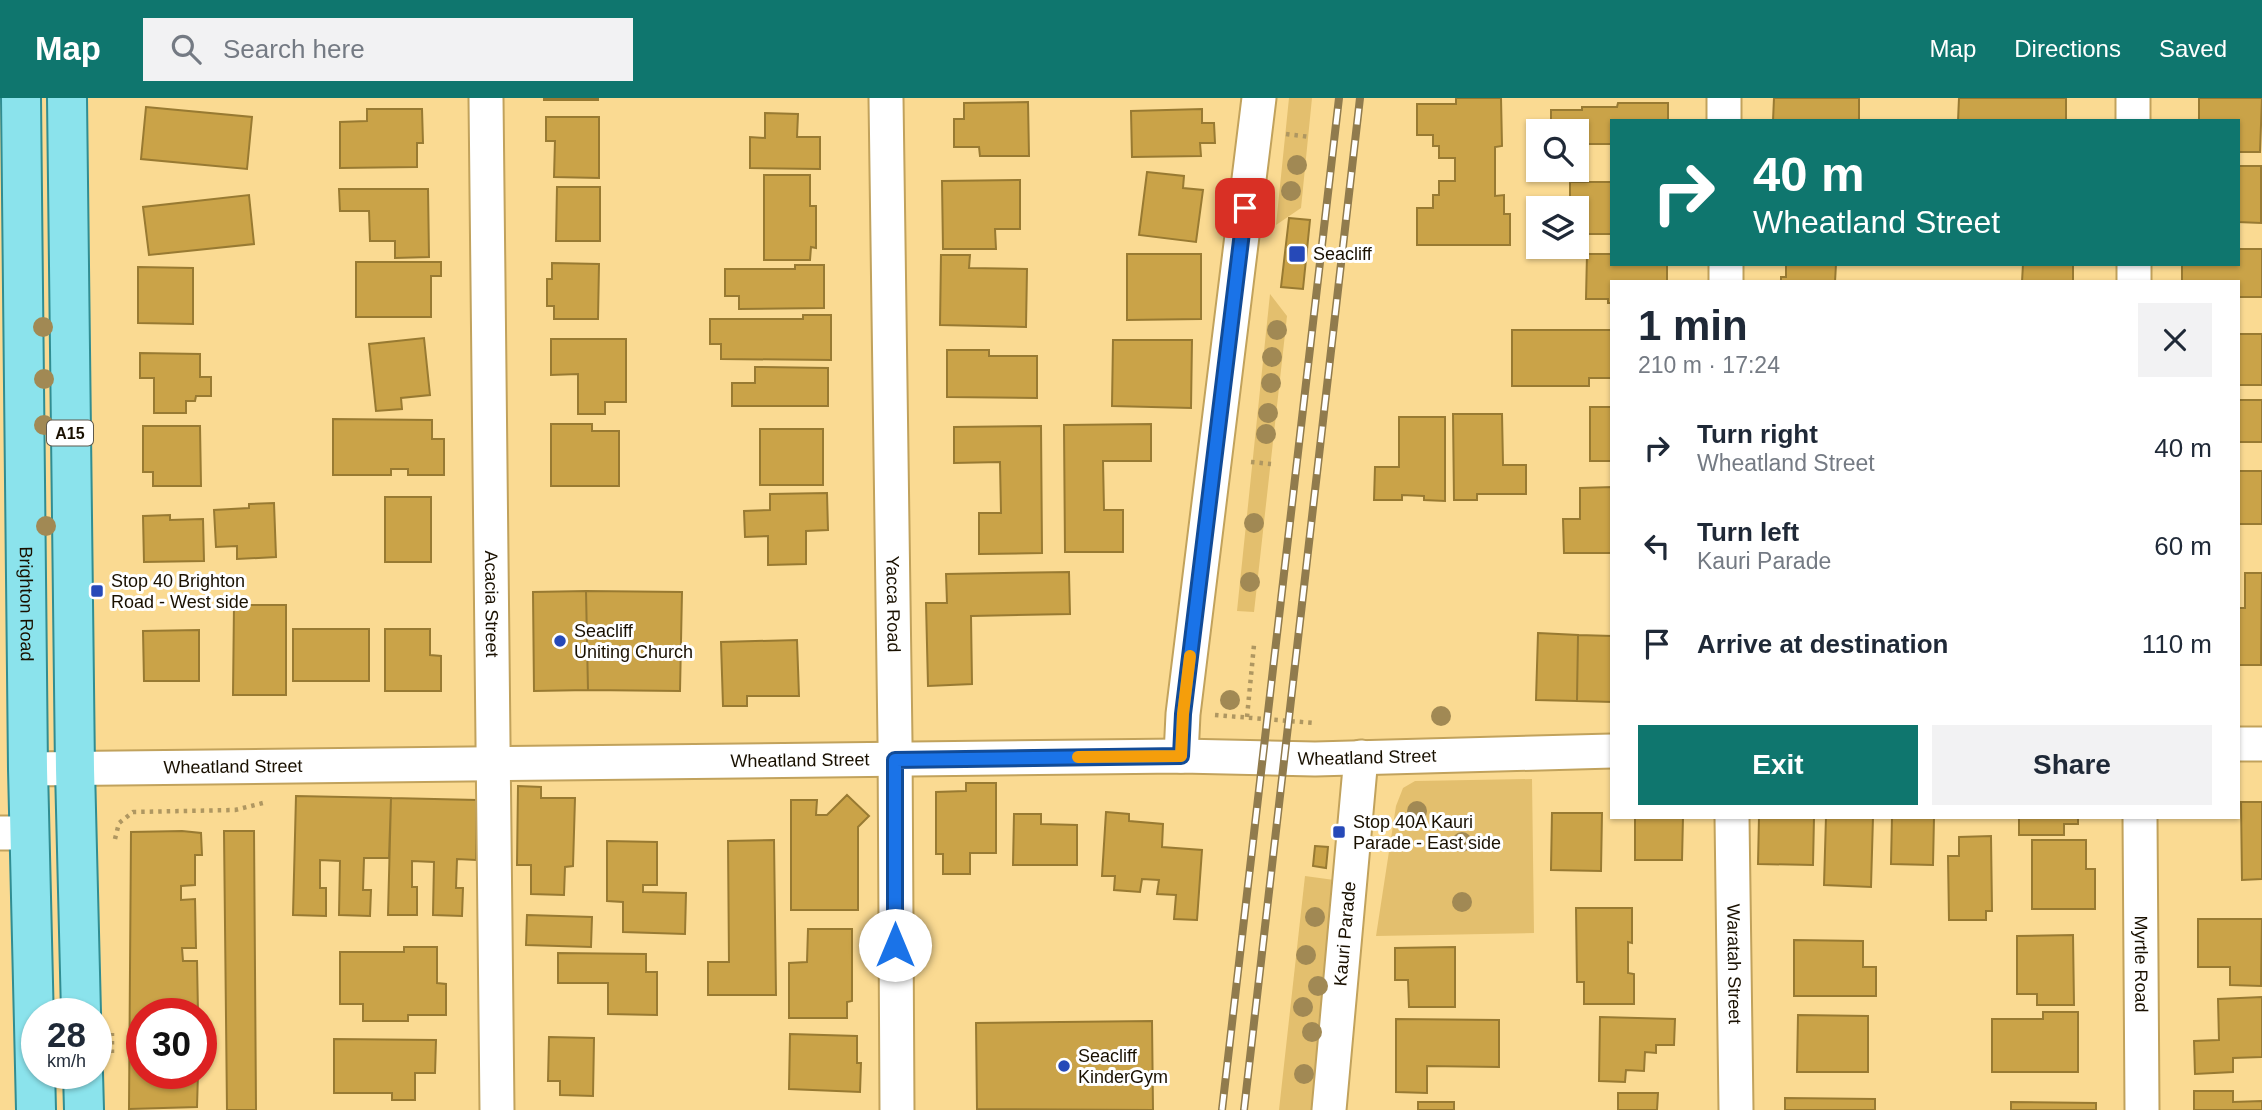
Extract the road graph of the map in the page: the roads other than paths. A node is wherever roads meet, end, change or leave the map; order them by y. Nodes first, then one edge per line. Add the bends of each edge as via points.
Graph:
1 (22, 98) edge
2 (66, 98) edge
3 (486, 98) edge
4 (886, 98) edge
5 (1259, 98) edge
6 (1724, 98) edge
7 (2133, 98) edge
8 (1724, 119) edge
9 (2133, 119) edge
10 (2240, 744) edge
11 (2262, 744) edge
12 (1610, 751) edge
13 (1181, 756) junction
14 (1361, 757) junction
15 (895, 760) junction
16 (494, 764) junction
17 (28, 769) junction
18 (75, 769) junction
19 (1732, 819) edge
20 (2140, 819) edge
21 (15, 833) edge
22 (95, 998) edge
23 (90, 1089) edge
24 (36, 1110) edge
25 (84, 1110) edge
26 (497, 1110) edge
27 (897, 1110) edge
28 (1329, 1110) edge
29 (1736, 1110) edge
30 (2143, 1110) edge

1 - 17 main road, Brighton Road / A15
2 - 18 main road, A15
3 - 16 street, Acacia Street
4 - 15 street, Yacca Road
5 - 13 street
6 - 8 street
7 - 9 street
10 - 11 street
12 - 14 street, Wheatland Street
13 - 14 street, Wheatland Street
13 - 15 street, Wheatland Street
14 - 28 street, Kauri Parade
15 - 16 street, Wheatland Street
15 - 27 street, Yacca Road
16 - 18 street, Wheatland Street
16 - 26 street, Acacia Street
17 - 18 street, Wheatland Street
17 - 21 main road, Brighton Road / A15
18 - 22 main road, A15
19 - 29 street, Waratah Street
20 - 30 street, Myrtle Road
21 - 24 main road, Brighton Road / A15
23 - 25 main road

